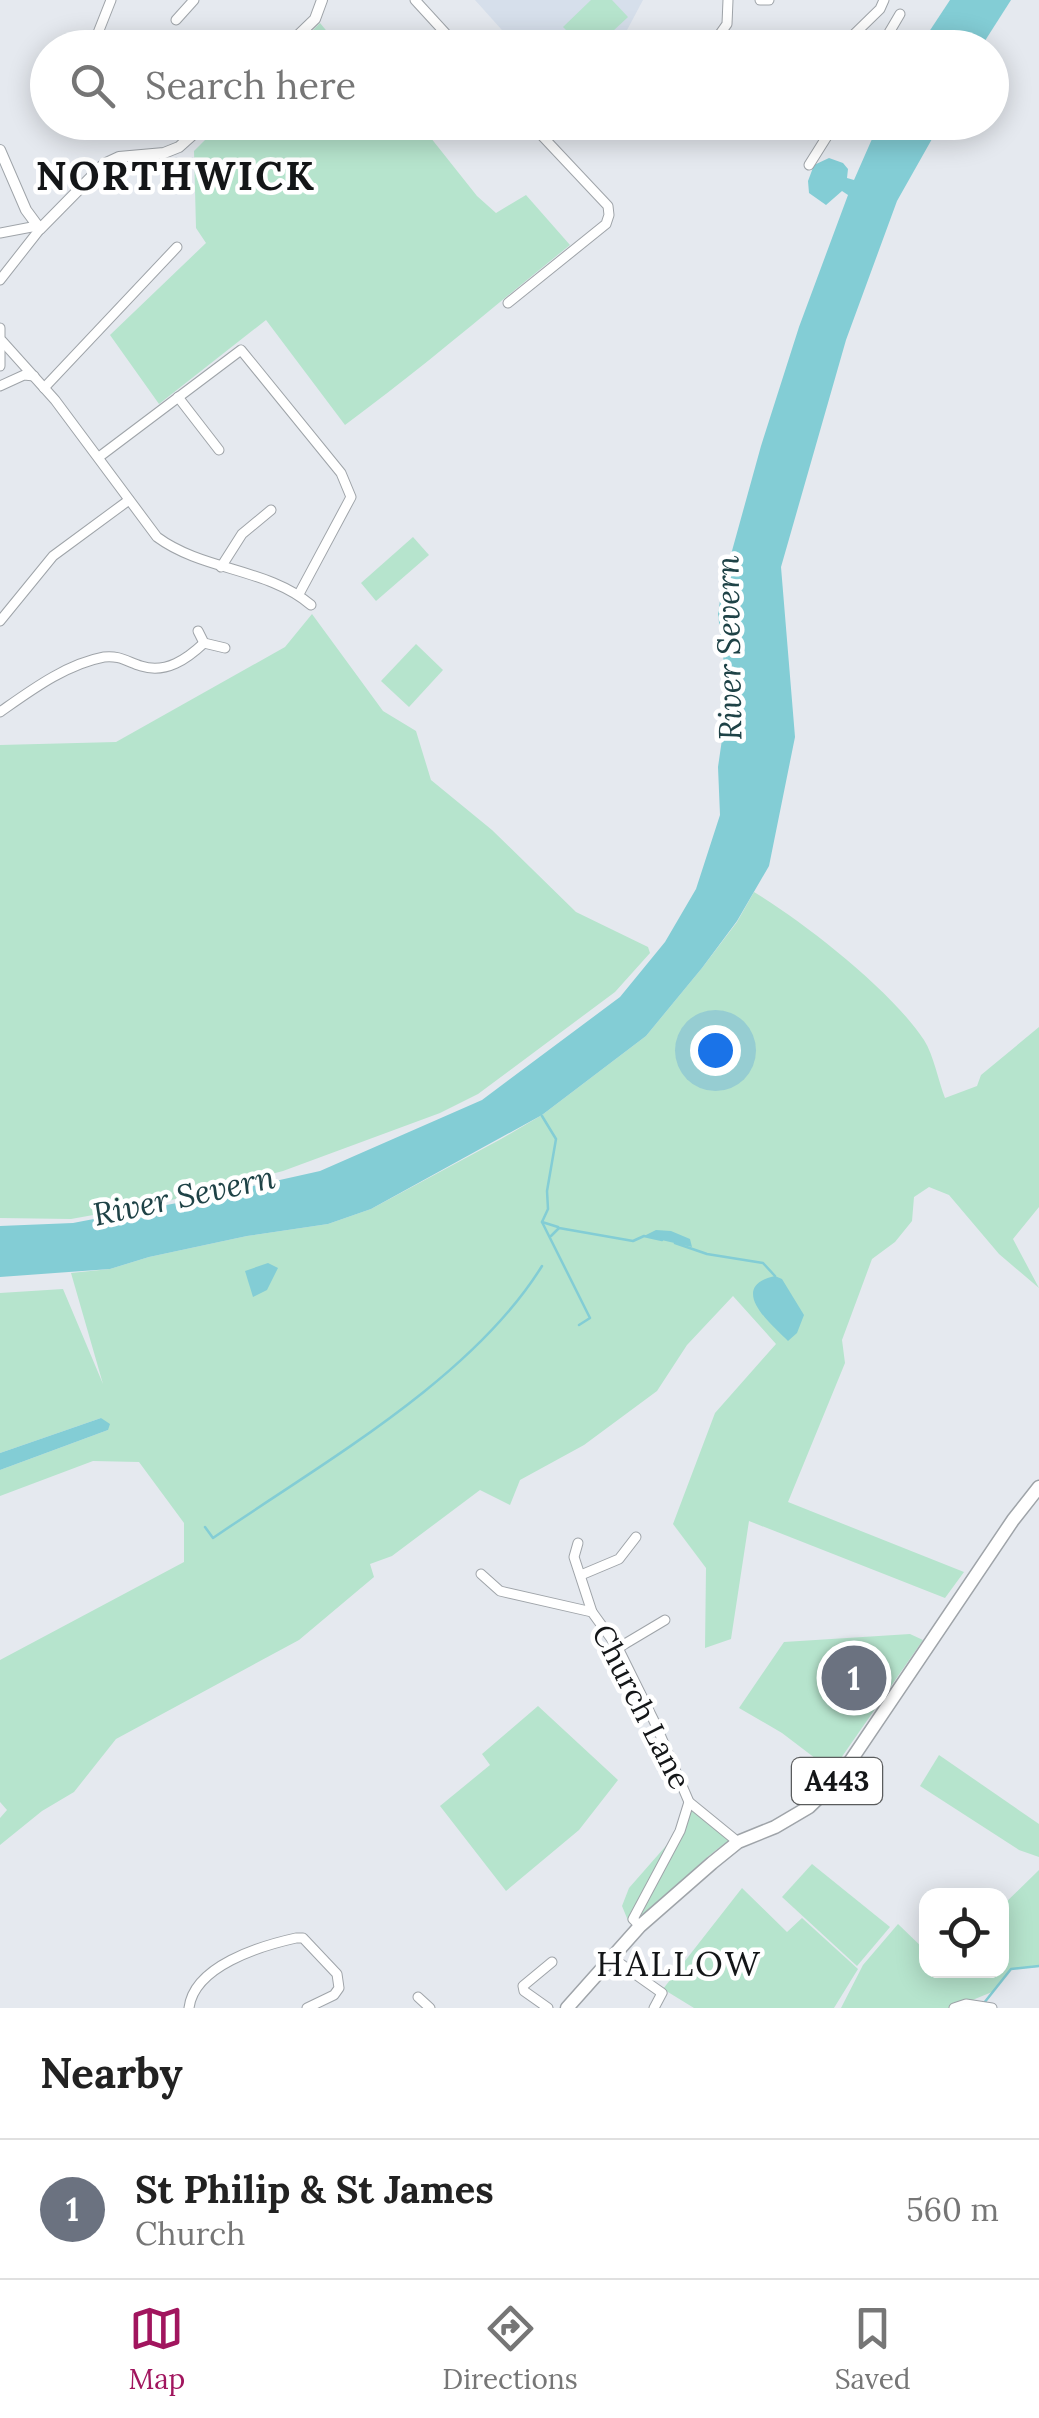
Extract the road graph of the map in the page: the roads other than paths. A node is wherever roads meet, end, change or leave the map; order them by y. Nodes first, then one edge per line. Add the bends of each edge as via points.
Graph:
1 (111, 0) edge
2 (177, 0) edge
3 (194, 0) edge
4 (322, 0) edge
5 (414, 0) edge
6 (728, 0) edge
7 (760, 0) edge
8 (769, 0) edge
9 (884, 1) edge
10 (186, 9) junction
11 (176, 20) dead end
12 (99, 30) edge
13 (304, 30) edge
14 (442, 30) edge
15 (723, 30) edge
16 (858, 30) edge
17 (893, 30) edge
18 (187, 140) edge
19 (546, 140) edge
20 (825, 140) edge
21 (0, 150) edge
22 (809, 165) dead end
23 (39, 228) junction
24 (0, 234) edge
25 (177, 246) dead end
26 (0, 280) edge
27 (508, 303) dead end
28 (0, 328) edge
29 (2, 340) edge
30 (0, 366) edge
31 (34, 376) junction
32 (0, 386) edge
33 (44, 388) junction
34 (178, 397) junction
35 (218, 450) dead end
36 (99, 457) junction
37 (129, 500) junction
38 (272, 510) dead end
39 (221, 566) junction
40 (299, 594) junction
41 (312, 605) dead end
42 (0, 621) edge
43 (198, 631) dead end
44 (204, 643) junction
45 (224, 648) dead end
46 (0, 712) edge
47 (1039, 1487) edge
48 (636, 1537) dead end
49 (578, 1543) dead end
50 (481, 1574) dead end
51 (581, 1576) junction
52 (592, 1612) junction
53 (665, 1620) dead end
54 (618, 1648) junction
55 (689, 1802) junction
56 (738, 1842) junction
57 (640, 1926) junction
58 (611, 1958) junction
59 (552, 1962) dead end
60 (418, 1996) dead end
61 (188, 2008) edge
62 (307, 2008) edge
63 (430, 2008) edge
64 (548, 2008) edge
65 (567, 2008) edge
66 (654, 2008) edge
67 (954, 2008) edge
68 (992, 2008) edge

1 - 12 street
2 - 10 street
3 - 10 street
4 - 13 street
5 - 14 street
6 - 15 street
7 - 8 street
9 - 16 street
9 - 17 street via 903,17
10 - 11 street
18 - 23 street via 164,152 104,164
19 - 27 street via 609,214 606,224
20 - 22 street
21 - 23 street
23 - 24 street
23 - 26 street
25 - 33 street
28 - 29 street
29 - 30 street
29 - 31 street
31 - 32 street
31 - 33 street
33 - 36 street
34 - 35 street
34 - 36 street
34 - 40 street via 241,350 341,473 351,496
36 - 37 street
37 - 39 street via 174,549
37 - 42 street via 53,556
38 - 39 street via 242,534
39 - 40 street
40 - 41 street
43 - 44 street
44 - 45 street
44 - 46 street via 162,668 110,656 92,660
47 - 56 main road, A443 via 840,1778 809,1807
48 - 51 street via 619,1559
49 - 51 street, Church Lane via 574,1557
50 - 52 street, Church Lane via 500,1591
51 - 52 street, Church Lane
52 - 54 street, Church Lane
53 - 54 street
54 - 55 street, Church Lane
55 - 56 street, Church Lane
55 - 57 street, Church Lane via 633,1919
56 - 57 main road, A443
57 - 58 main road, A443
58 - 65 main road, A443
58 - 66 street via 662,1993
59 - 64 street via 523,1986
60 - 63 street
61 - 62 street via 194,1990 230,1960 302,1938 338,1982 334,1995
67 - 68 street

